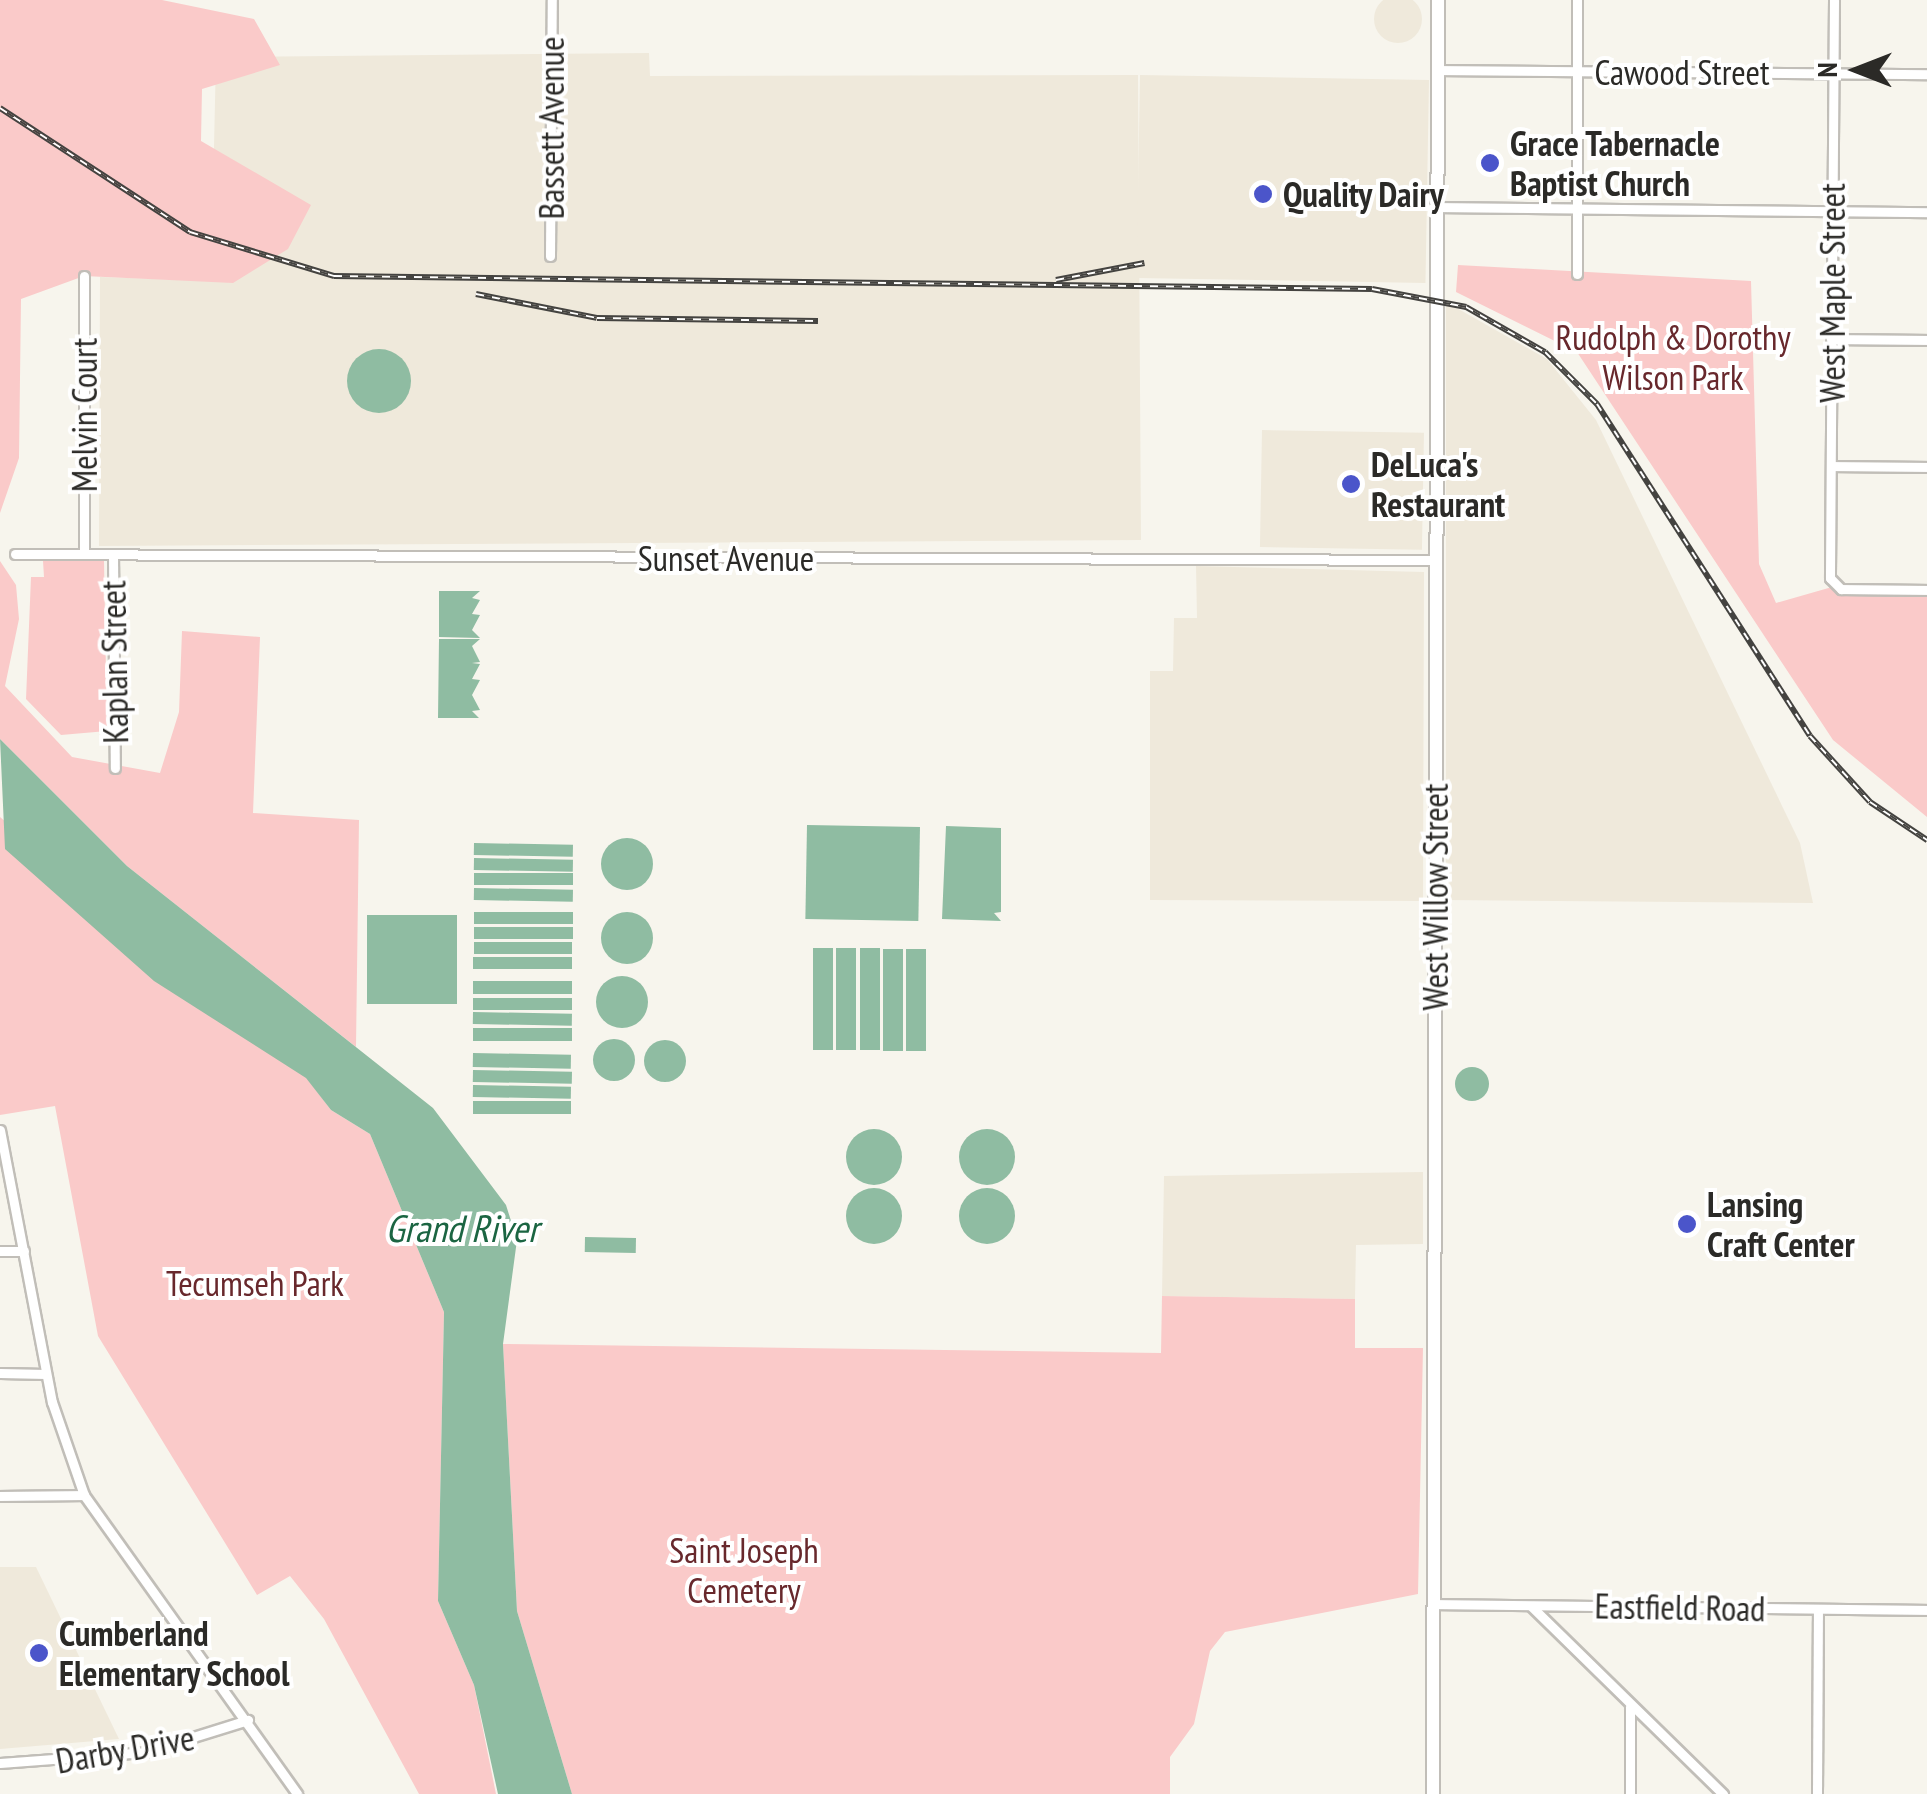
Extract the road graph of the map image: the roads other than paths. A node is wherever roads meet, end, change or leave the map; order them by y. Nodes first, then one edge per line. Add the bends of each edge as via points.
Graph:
1 (552, 0) edge
2 (1438, 0) edge
3 (1578, 0) edge
4 (1834, 0) edge
5 (1438, 70) junction
6 (1578, 72) junction
7 (1833, 73) junction
8 (1927, 74) edge
9 (1437, 207) junction
10 (1576, 209) junction
11 (1832, 211) junction
12 (1927, 212) edge
13 (550, 256) dead end
14 (1576, 274) dead end
15 (84, 276) dead end
16 (1831, 339) junction
17 (1927, 340) edge
18 (1830, 466) junction
19 (1927, 467) edge
20 (15, 554) dead end
21 (84, 554) junction
22 (113, 555) junction
23 (1436, 560) junction
24 (1927, 590) edge
25 (115, 768) dead end
26 (0, 1130) edge
27 (0, 1251) edge
28 (24, 1251) junction
29 (0, 1373) edge
30 (46, 1374) junction
31 (84, 1495) junction
32 (0, 1496) edge
33 (1433, 1604) junction
34 (1531, 1606) junction
35 (1818, 1609) junction
36 (1927, 1610) edge
37 (1630, 1707) junction
38 (248, 1720) junction
39 (0, 1764) edge
40 (297, 1794) edge
41 (1433, 1794) edge
42 (1630, 1794) edge
43 (1723, 1794) edge
44 (1817, 1794) edge

1 - 13 street, Bassett Avenue
2 - 5 street, West Willow Street
3 - 6 street
4 - 7 street, West Maple Street
5 - 6 street, Cawood Street
5 - 9 street, West Willow Street
6 - 7 street, Cawood Street
6 - 10 street
7 - 8 street, Cawood Street
7 - 11 street, West Maple Street
9 - 10 street
9 - 23 street, West Willow Street
10 - 11 street
10 - 14 street
11 - 12 street
11 - 16 street, West Maple Street
15 - 21 street, Melvin Court
16 - 17 street
16 - 18 street, West Maple Street
18 - 19 street
18 - 24 street, West Maple Street via 1832,586
20 - 21 street, Sunset Avenue
21 - 22 street, Sunset Avenue
22 - 23 street, Sunset Avenue
22 - 25 street, Kaplan Street
23 - 33 street, West Willow Street
26 - 28 street
27 - 28 street
28 - 30 street
29 - 30 street
30 - 31 street
31 - 32 street
31 - 38 street
33 - 34 street, Eastfield Road
33 - 41 street, West Willow Street
34 - 35 street, Eastfield Road
34 - 37 street
35 - 36 street, Eastfield Road
35 - 44 street
37 - 42 street
37 - 43 street
38 - 39 street, Darby Drive via 145,1752
38 - 40 street

